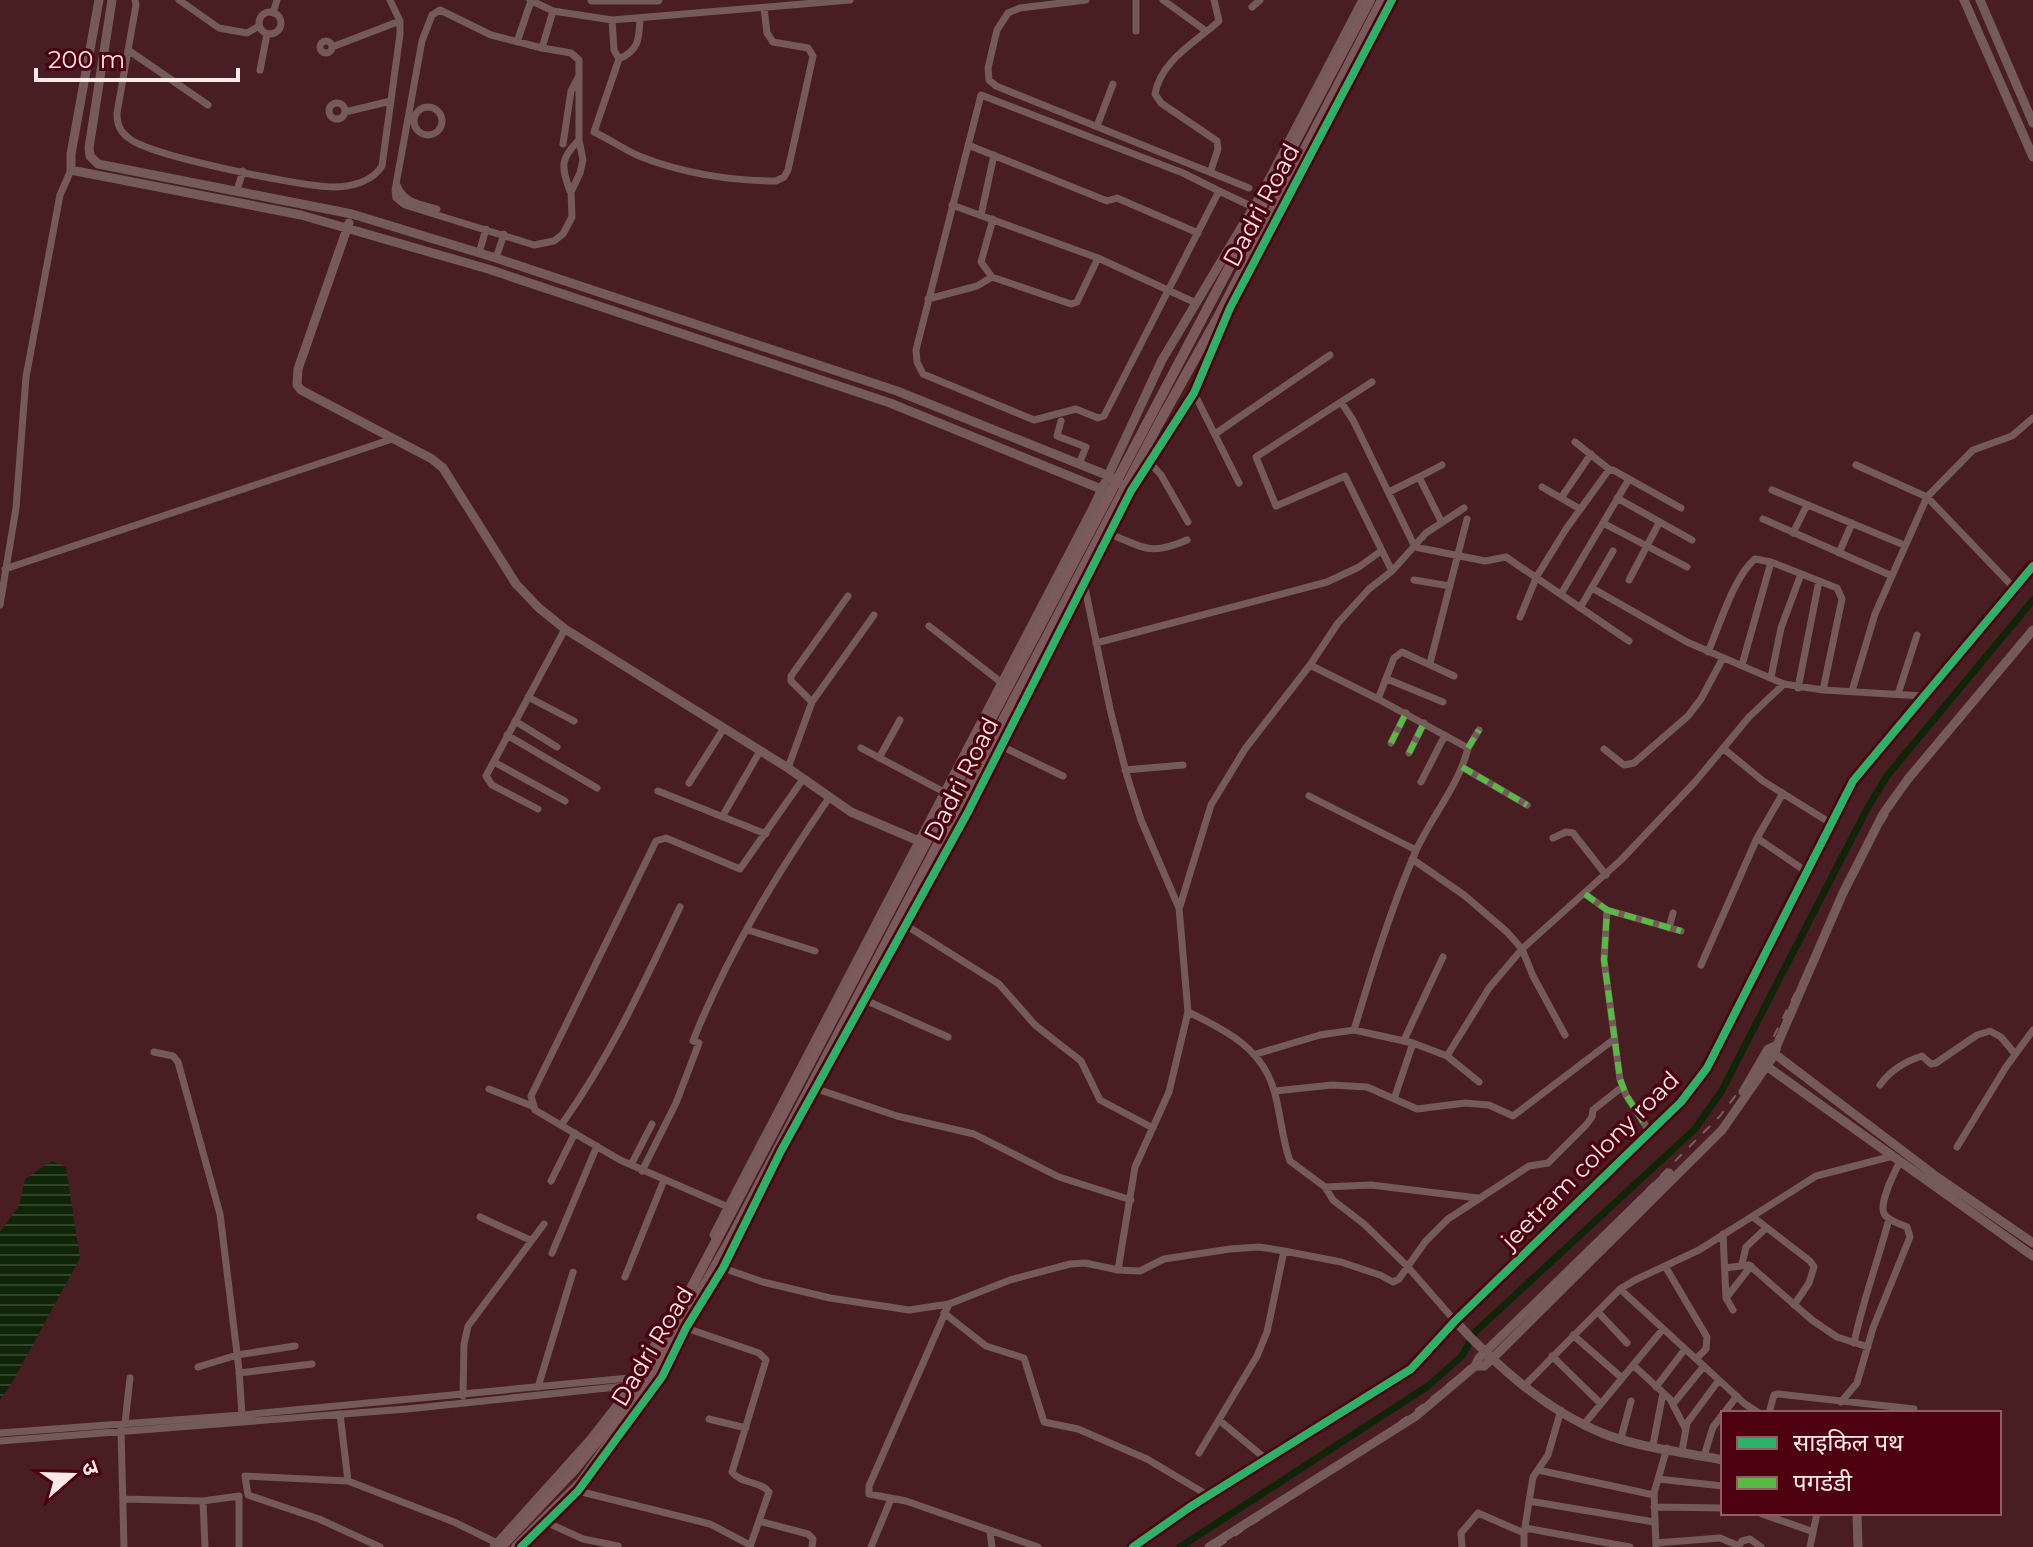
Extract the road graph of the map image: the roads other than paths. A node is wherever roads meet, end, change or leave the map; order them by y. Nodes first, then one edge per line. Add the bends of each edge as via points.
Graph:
1 (99, 0) edge
2 (112, 0) edge
3 (135, 0) edge
4 (146, 0) edge
5 (179, 0) edge
6 (277, 0) edge
7 (390, 0) edge
8 (530, 0) edge
9 (592, 0) edge
10 (658, 0) edge
11 (850, 0) edge
12 (1086, 0) edge
13 (1136, 0) edge
14 (1163, 0) edge
15 (1214, 0) edge
16 (1260, 0) edge
17 (1363, 0) edge
18 (1370, 0) edge
19 (1382, 0) edge
20 (1392, 0) edge
21 (1964, 0) edge
22 (1980, 0) edge
23 (1252, 7) dead end
24 (764, 8) junction
25 (553, 11) junction
26 (273, 13) junction
27 (640, 19) junction
28 (612, 20) junction
29 (400, 21) junction
30 (259, 26) junction
31 (1136, 31) dead end
32 (1206, 31) junction
33 (267, 34) junction
34 (517, 42) junction
35 (332, 47) dead end
36 (542, 48) junction
37 (128, 50) junction
38 (619, 59) junction
39 (260, 70) dead end
40 (580, 74) junction
41 (1113, 84) dead end
42 (391, 101) junction
43 (208, 105) dead end
44 (414, 109) junction
45 (345, 112) dead end
46 (2033, 123) edge
47 (1097, 126) junction
48 (410, 128) junction
49 (579, 140) junction
50 (563, 144) dead end
51 (968, 145) junction
52 (994, 155) junction
53 (2033, 157) edge
54 (71, 170) junction
55 (1211, 170) junction
56 (243, 171) junction
57 (397, 183) junction
58 (1249, 188) dead end
59 (237, 190) junction
60 (1219, 191) junction
61 (571, 192) junction
62 (952, 205) junction
63 (1253, 207) junction
64 (437, 209) dead end
65 (352, 214) junction
66 (981, 215) junction
67 (993, 219) junction
68 (486, 229) junction
69 (345, 233) junction
70 (1198, 233) junction
71 (504, 234) junction
72 (479, 253) junction
73 (496, 258) junction
74 (1098, 258) junction
75 (992, 277) junction
76 (1167, 288) junction
77 (928, 299) junction
78 (1196, 303) junction
79 (1330, 355) dead end
80 (1372, 382) dead end
81 (1194, 393) junction
82 (1341, 402) junction
83 (2033, 418) edge
84 (1061, 421) dead end
85 (1215, 434) junction
86 (392, 439) junction
87 (1575, 442) dead end
88 (1591, 454) junction
89 (1079, 464) junction
90 (1442, 465) dead end
91 (1856, 465) dead end
92 (1146, 467) junction
93 (1610, 470) junction
94 (1109, 476) junction
95 (1419, 477) junction
96 (1629, 479) junction
97 (1239, 483) dead end
98 (1542, 487) dead end
99 (1102, 488) junction
100 (1772, 490) dead end
101 (1131, 491) junction
102 (1389, 492) junction
103 (1927, 497) junction
104 (1561, 498) junction
105 (1617, 498) junction
106 (1126, 504) junction
107 (1807, 505) junction
108 (1464, 508) dead end
109 (1681, 508) dead end
110 (1580, 509) junction
111 (1467, 519) dead end
112 (1763, 519) dead end
113 (1441, 521) junction
114 (1188, 522) dead end
115 (1603, 523) junction
116 (1659, 523) junction
117 (1852, 523) junction
118 (1793, 533) junction
119 (1110, 534) junction
120 (1187, 540) dead end
121 (1692, 540) dead end
122 (1904, 545) junction
123 (1415, 547) junction
124 (1647, 547) junction
125 (1381, 551) junction
126 (1613, 551) dead end
127 (1839, 553) junction
128 (1459, 557) junction
129 (1771, 562) junction
130 (2033, 566) edge
131 (1687, 567) dead end
132 (5, 569) junction
133 (1392, 571) junction
134 (1801, 574) junction
135 (1890, 575) junction
136 (1537, 576) junction
137 (1414, 580) dead end
138 (1629, 580) dead end
139 (1819, 581) junction
140 (1084, 583) junction
141 (1450, 586) junction
142 (1592, 588) junction
143 (2014, 588) junction
144 (1561, 594) junction
145 (848, 596) dead end
146 (0, 605) edge
147 (1580, 608) junction
148 (874, 615) dead end
149 (1520, 617) dead end
150 (929, 626) dead end
151 (565, 629) junction
152 (2033, 630) edge
153 (1917, 635) dead end
154 (1629, 641) dead end
155 (1096, 643) junction
156 (1708, 652) junction
157 (1723, 658) junction
158 (1430, 663) junction
159 (1310, 665) junction
160 (1742, 665) junction
161 (1454, 676) dead end
162 (1771, 677) junction
163 (1387, 679) junction
164 (1002, 683) junction
165 (1784, 684) junction
166 (1798, 688) junction
167 (1823, 690) junction
168 (1852, 691) junction
169 (1898, 694) junction
170 (1923, 696) junction
171 (528, 697) junction
172 (1378, 699) junction
173 (812, 702) junction
174 (1443, 702) dead end
175 (1406, 713) junction
176 (900, 720) dead end
177 (515, 721) junction
178 (574, 721) dead end
179 (1424, 723) junction
180 (724, 728) junction
181 (1479, 730) dead end
182 (507, 735) junction
183 (1445, 735) junction
184 (1391, 743) dead end
185 (1001, 746) junction
186 (557, 747) dead end
187 (861, 748) dead end
188 (1468, 748) junction
189 (1604, 749) dead end
190 (1724, 749) junction
191 (760, 751) junction
192 (1409, 753) dead end
193 (879, 758) junction
194 (494, 762) junction
195 (1183, 765) dead end
196 (1462, 767) junction
197 (788, 768) junction
198 (1125, 770) junction
199 (1063, 776) dead end
200 (803, 779) junction
201 (1421, 782) dead end
202 (689, 783) dead end
203 (597, 788) dead end
204 (658, 791) dead end
205 (944, 792) junction
206 (1783, 793) junction
207 (1309, 796) dead end
208 (829, 798) junction
209 (565, 801) dead end
210 (1527, 805) dead end
211 (538, 809) dead end
212 (722, 817) junction
213 (1832, 824) junction
214 (766, 834) junction
215 (1553, 838) dead end
216 (1757, 838) junction
217 (919, 841) junction
218 (1416, 850) junction
219 (1412, 859) junction
220 (1807, 872) junction
221 (1606, 875) junction
222 (1585, 894) junction
223 (680, 907) dead end
224 (1179, 908) junction
225 (1607, 910) junction
226 (1673, 913) dead end
227 (907, 926) junction
228 (1669, 928) junction
229 (748, 930) junction
230 (1681, 931) dead end
231 (1522, 949) junction
232 (815, 951) dead end
233 (1443, 957) dead end
234 (1701, 965) dead end
235 (865, 1000) junction
236 (1188, 1012) junction
237 (1354, 1030) junction
238 (2033, 1030) edge
239 (1565, 1035) dead end
240 (948, 1037) dead end
241 (1404, 1040) junction
242 (1613, 1040) junction
243 (1413, 1043) junction
244 (1773, 1049) junction
245 (154, 1052) dead end
246 (1256, 1054) junction
247 (2015, 1054) junction
248 (1447, 1056) junction
249 (1764, 1064) junction
250 (1479, 1082) dead end
251 (1880, 1085) dead end
252 (1622, 1087) junction
253 (489, 1089) dead end
254 (817, 1089) junction
255 (1275, 1091) junction
256 (1394, 1099) junction
257 (532, 1106) junction
258 (562, 1124) junction
259 (652, 1124) dead end
260 (1153, 1128) junction
261 (575, 1133) junction
262 (1651, 1134) junction
263 (597, 1146) junction
264 (1957, 1147) dead end
265 (1896, 1158) junction
266 (631, 1165) junction
267 (642, 1171) junction
268 (664, 1180) junction
269 (551, 1181) dead end
270 (1325, 1187) junction
271 (1478, 1198) junction
272 (1131, 1200) junction
273 (728, 1207) junction
274 (480, 1217) dead end
275 (1753, 1217) junction
276 (1889, 1219) junction
277 (544, 1224) dead end
278 (1766, 1228) junction
279 (1723, 1234) junction
280 (530, 1240) junction
281 (2033, 1243) edge
282 (1284, 1251) junction
283 (552, 1253) dead end
284 (2033, 1256) edge
285 (1746, 1265) junction
286 (1407, 1266) junction
287 (1665, 1266) junction
288 (723, 1268) junction
289 (1725, 1268) junction
290 (1118, 1270) junction
291 (573, 1272) dead end
292 (625, 1277) dead end
293 (1620, 1289) junction
294 (1726, 1298) junction
295 (949, 1304) junction
296 (1794, 1305) junction
297 (1733, 1310) dead end
298 (1598, 1312) junction
299 (944, 1313) junction
300 (1459, 1325) junction
301 (686, 1328) junction
302 (1663, 1329) junction
303 (1573, 1335) junction
304 (1627, 1343) dead end
305 (1854, 1343) junction
306 (295, 1346) dead end
307 (1868, 1347) junction
308 (1685, 1349) junction
309 (237, 1355) junction
310 (1488, 1356) junction
311 (1552, 1356) junction
312 (1696, 1359) junction
313 (312, 1364) dead end
314 (1633, 1365) junction
315 (1704, 1366) junction
316 (198, 1367) dead end
317 (239, 1373) junction
318 (662, 1377) junction
319 (130, 1378) dead end
320 (1622, 1378) junction
321 (1719, 1380) junction
322 (635, 1381) junction
323 (1525, 1385) junction
324 (538, 1387) junction
325 (655, 1389) junction
326 (1659, 1390) junction
327 (1737, 1396) junction
328 (463, 1398) junction
329 (1631, 1401) dead end
330 (1837, 1402) junction
331 (1601, 1404) junction
332 (1673, 1404) junction
333 (1914, 1409) dead end
334 (1561, 1410) junction
335 (1727, 1411) edge
336 (1756, 1411) edge
337 (1770, 1411) edge
338 (1833, 1411) edge
339 (340, 1414) junction
340 (242, 1415) junction
341 (709, 1419) dead end
342 (1721, 1419) edge
343 (1219, 1420) junction
344 (1585, 1423) junction
345 (122, 1426) junction
346 (746, 1428) junction
347 (1685, 1428) junction
348 (0, 1433) edge
349 (1621, 1438) junction
350 (0, 1441) edge
351 (1653, 1445) junction
352 (1667, 1448) junction
353 (1682, 1451) junction
354 (1199, 1453) dead end
355 (1704, 1456) junction
356 (1267, 1460) junction
357 (1721, 1460) edge
358 (1538, 1470) junction
359 (1658, 1479) junction
360 (348, 1481) junction
361 (1721, 1486) edge
362 (578, 1491) junction
363 (1654, 1495) junction
364 (1209, 1496) junction
365 (124, 1499) junction
366 (891, 1499) junction
367 (203, 1501) junction
368 (1529, 1501) junction
369 (1654, 1507) junction
370 (1721, 1508) edge
371 (1765, 1515) edge
372 (1788, 1515) edge
373 (1816, 1515) edge
374 (1857, 1515) edge
375 (759, 1521) junction
376 (546, 1522) junction
377 (1654, 1522) junction
378 (1786, 1523) junction
379 (1524, 1530) junction
380 (1811, 1531) junction
381 (990, 1532) junction
382 (1656, 1545) edge
383 (497, 1546) edge
384 (618, 1546) edge
385 (750, 1546) edge
386 (1738, 1546) edge
387 (124, 1547) edge
388 (205, 1547) edge
389 (239, 1547) edge
390 (380, 1547) edge
391 (519, 1547) edge
392 (812, 1547) edge
393 (871, 1547) edge
394 (992, 1547) edge
395 (1038, 1547) edge
396 (1133, 1547) edge
397 (1209, 1547) edge
398 (1462, 1547) edge
399 (1524, 1547) edge
400 (1630, 1547) edge
401 (1761, 1547) edge
402 (1810, 1547) edge
403 (1858, 1547) edge

1 - 54 street
2 - 59 street via 90,156 98,164
3 - 4 street
3 - 37 street
5 - 30 street via 219,28 247,33
6 - 26 street
7 - 29 street
8 - 25 street
8 - 34 street
9 - 10 street
11 - 24 street
12 - 47 street via 1008,13 997,30 987,74 996,86
13 - 31 street
14 - 32 street
15 - 32 street via 1220,18
16 - 23 street
17 - 63 street, Dadri Road
18 - 383 main road, bridge via 636,1393 576,1468
19 - 391 main road, bridge via 729,1242 638,1402 581,1482
20 - 81 street, Dadri Road via 1230,308
21 - 53 street
22 - 46 street
24 - 27 street
24 - 38 street via 773,42 808,48 813,56 788,170 776,181 718,177 664,164 594,132
25 - 28 street
25 - 36 street
26 - 30 street via 262,16
26 - 33 street via 280,26
27 - 28 street
27 - 38 street via 638,44
28 - 38 street
29 - 35 street
29 - 42 street
30 - 33 street
32 - 55 street via 1174,59 1155,94 1217,141
33 - 39 street
34 - 36 street
34 - 44 street via 445,11 436,12 422,41
36 - 40 street via 576,56
37 - 43 street
37 - 56 street via 117,113 121,132 149,150
40 - 49 street
40 - 50 street via 571,91
41 - 47 street
42 - 45 street
42 - 56 street via 382,166 368,179 350,186 318,186
44 - 48 street
44 - 48 street via 436,110 441,125 430,135
47 - 55 street
48 - 57 street
49 - 61 street via 582,167
49 - 61 street via 564,158
51 - 52 street
51 - 60 street via 984,95
51 - 62 street
52 - 66 street
52 - 70 street
54 - 69 street via 301,215
54 - 132 street via 60,195 26,377 19,479
55 - 58 street
56 - 59 street
57 - 64 street via 403,197
57 - 68 street via 396,198 405,205
59 - 65 street
60 - 63 street
60 - 70 street
61 - 71 street via 572,217 554,241 534,245
62 - 66 street
62 - 77 street
63 - 78 street, Dadri Road
65 - 69 street
65 - 72 street
66 - 67 street
67 - 74 street
67 - 75 street via 981,262
68 - 71 street
68 - 72 street
69 - 86 street via 297,385
69 - 99 street via 488,269 811,375
70 - 76 street
71 - 73 street
72 - 73 street
73 - 89 street via 897,391
74 - 75 street via 1077,302 1071,304
74 - 76 street
75 - 77 street
76 - 77 street via 1104,416 1098,418 1076,409 1034,420 923,374 915,355
76 - 78 street
78 - 94 street, Dadri Road via 1162,360
79 - 85 street
80 - 82 street
81 - 85 street
81 - 92 street, Dadri Road
82 - 102 street
82 - 125 street via 1256,457 1276,506 1345,476
83 - 103 street via 2012,436 1973,450
84 - 89 street via 1057,436 1086,447
85 - 97 street
86 - 132 street
86 - 151 street via 443,468 516,584
87 - 88 street
88 - 93 street
88 - 104 street
89 - 94 street
90 - 95 street
91 - 103 street
92 - 101 street, Dadri Road
92 - 114 street via 1153,466 1161,475
93 - 96 street
93 - 110 street
94 - 99 street, Dadri Road
94 - 101 street
95 - 102 street
95 - 113 street
96 - 105 street
96 - 109 street
98 - 104 street
99 - 106 street
99 - 164 street, Dadri Road
100 - 107 street
101 - 106 street, Dadri Road
102 - 123 street
103 - 122 street
103 - 143 street
104 - 110 street
105 - 115 street
105 - 116 street
106 - 119 street, Dadri Road
107 - 117 street
107 - 118 street
108 - 113 street
110 - 136 street
111 - 128 street
112 - 118 street
113 - 123 street
115 - 124 street
115 - 144 street
116 - 121 street
116 - 124 street
117 - 122 street
117 - 127 street
118 - 127 street
119 - 120 street via 1153,551
119 - 140 street, Dadri Road
122 - 135 street
123 - 128 street
123 - 133 street
124 - 131 street
124 - 138 street
125 - 133 street
125 - 155 street via 1327,582
126 - 142 street
127 - 135 street
128 - 136 street via 1489,562 1506,557
128 - 141 street
129 - 134 street
129 - 156 street via 1755,559 1748,566
129 - 160 street
130 - 143 street, jeetram colony road
132 - 146 street
133 - 159 street via 1338,623
134 - 139 street
134 - 162 street via 1781,628
135 - 168 street
136 - 144 street
136 - 149 street
137 - 141 street
139 - 166 street
139 - 167 street via 1837,588 1842,599
140 - 155 street
140 - 185 street, Dadri Road
141 - 158 street
142 - 147 street
142 - 156 street
143 - 170 street, jeetram colony road
144 - 147 street
145 - 173 street via 790,679
147 - 154 street
148 - 173 street
150 - 164 street
151 - 171 street
151 - 180 street
152 - 244 street via 1883,814
153 - 169 street
155 - 198 street
156 - 157 street
157 - 160 street
157 - 189 street via 1688,716 1634,763 1624,765
158 - 161 street
158 - 163 street via 1402,652 1394,658
159 - 172 street
159 - 224 street via 1220,788
160 - 162 street
162 - 165 street
163 - 172 street
163 - 174 street
164 - 205 street, Dadri Road
165 - 166 street
165 - 190 street
166 - 167 street
167 - 168 street
168 - 169 street
169 - 170 street
170 - 213 street, jeetram colony road via 1853,781
171 - 177 street
171 - 178 street
172 - 175 street
173 - 197 street
175 - 179 street
175 - 184 street
176 - 193 street
177 - 182 street
177 - 186 street
179 - 183 street
179 - 192 street
180 - 191 street
180 - 202 street
181 - 188 street
182 - 194 street
182 - 203 street
183 - 188 street
183 - 201 street
185 - 199 street
185 - 227 street, Dadri Road
187 - 193 street
188 - 196 street
190 - 206 street
190 - 221 street
191 - 197 street
191 - 212 street
193 - 205 street
194 - 209 street
194 - 211 street via 488,782
195 - 198 street
196 - 210 street
196 - 218 street
197 - 200 street
198 - 224 street
200 - 208 street
200 - 214 street
204 - 212 street
205 - 217 street, Dadri Road
206 - 213 street
206 - 216 street
207 - 218 street
208 - 217 street
208 - 229 street via 785,862
212 - 214 street
213 - 220 street, jeetram colony road
214 - 257 street via 738,870 666,838 656,841 531,1096
215 - 221 street via 1573,833
216 - 220 street
216 - 234 street
217 - 273 street, Dadri Road
218 - 219 street
219 - 231 street via 1489,914
219 - 237 street
220 - 262 street, jeetram colony road via 1707,1068
221 - 222 street
222 - 225 street
222 - 231 street
223 - 258 street via 620,1034
224 - 236 street
225 - 228 street
225 - 242 street via 1604,960
226 - 228 street
227 - 235 street, Dadri Road
227 - 260 street via 999,984 1035,1025 1081,1061 1100,1100
228 - 230 street
229 - 232 street
229 - 267 street via 712,993 676,1103
231 - 239 street
231 - 248 street via 1489,988
233 - 241 street
235 - 240 street
235 - 254 street, Dadri Road
236 - 246 street
236 - 260 street via 1169,1092
237 - 241 street
237 - 246 street
238 - 247 street
241 - 243 street
242 - 252 street
242 - 256 street via 1513,1116 1489,1105 1417,1109
243 - 248 street
243 - 256 street
244 - 249 street
244 - 281 street via 1937,1177
245 - 309 street via 178,1062 197,1129 220,1214
246 - 255 street
247 - 251 street via 1990,1031 1936,1063 1917,1057
247 - 264 street
248 - 250 street
249 - 265 street
249 - 310 street via 1722,1130
252 - 262 street
252 - 271 street via 1593,1110 1586,1125 1548,1163 1529,1166
253 - 257 street
254 - 272 street via 974,1134 1059,1177
254 - 288 street, Dadri Road
255 - 256 street via 1350,1085
255 - 270 street via 1290,1161
257 - 258 street
258 - 261 street
259 - 266 street
260 - 272 street via 1135,1167
261 - 263 street
261 - 269 street
262 - 300 street, jeetram colony road
263 - 266 street
263 - 283 street
265 - 275 street via 1816,1176
265 - 276 street via 1882,1205
265 - 284 street
266 - 267 street
267 - 268 street
268 - 273 street
268 - 292 street
270 - 271 street via 1371,1185
270 - 286 street
271 - 286 street via 1436,1230
272 - 290 street
273 - 322 street, Dadri Road
274 - 280 street
275 - 278 street
275 - 279 street
276 - 305 street
276 - 307 street via 1907,1227 1910,1237
277 - 280 street
278 - 285 street via 1746,1247
278 - 296 street via 1814,1267
279 - 287 street
279 - 289 street
280 - 328 street via 468,1326
282 - 286 street via 1341,1262 1393,1282
282 - 290 street via 1230,1249 1164,1259 1144,1270
282 - 343 street via 1267,1332
285 - 289 street
285 - 294 street
285 - 296 street
286 - 300 street
287 - 293 street
287 - 312 street via 1707,1337 1706,1349
288 - 295 street via 763,1282 888,1308
288 - 301 street, Dadri Road
289 - 294 street
290 - 295 street via 1070,1264
291 - 324 street
293 - 298 street
293 - 302 street
294 - 297 street
295 - 299 street
296 - 305 street via 1837,1337
298 - 303 street
298 - 304 street
299 - 364 street via 986,1346 1024,1358 1044,1422 1093,1435 1147,1459
299 - 366 street via 869,1486 872,1497
300 - 310 street
300 - 356 street, jeetram colony road via 1411,1369
301 - 318 street, Dadri Road
301 - 346 street via 766,1360
302 - 308 street
302 - 314 street
303 - 311 street
303 - 320 street
305 - 307 street
306 - 309 street
307 - 330 street via 1854,1389
308 - 312 street
308 - 326 street
309 - 316 street
309 - 317 street
310 - 323 street
310 - 397 street via 1484,1366 1475,1366 1416,1416
311 - 323 street
311 - 331 street
312 - 315 street
313 - 317 street
314 - 320 street
314 - 326 street
315 - 321 street
315 - 332 street
317 - 340 street
318 - 322 street
318 - 325 street, Dadri Road
319 - 345 street
320 - 331 street
321 - 327 street
321 - 347 street
322 - 324 street
322 - 325 street
322 - 328 street
322 - 383 street, Dadri Road
323 - 334 street
324 - 328 street
325 - 362 street, Dadri Road
326 - 332 street
326 - 351 street
327 - 335 street
327 - 336 street
328 - 339 street
328 - 340 street
329 - 349 street
330 - 333 street
330 - 337 street via 1778,1394
330 - 338 street
331 - 344 street
332 - 347 street
334 - 344 street
334 - 358 street
339 - 345 street
339 - 360 street
340 - 345 street
341 - 346 street
342 - 355 street
343 - 354 street
343 - 356 street
344 - 349 street
345 - 348 street
345 - 350 street
345 - 365 street
346 - 375 street via 732,1472 768,1489
347 - 353 street
349 - 351 street
351 - 352 street
352 - 353 street
352 - 359 street
353 - 355 street
355 - 357 street
356 - 364 street, jeetram colony road
358 - 363 street
358 - 368 street
359 - 361 street
359 - 363 street
360 - 383 street via 454,1522
360 - 390 street via 245,1476 248,1495
362 - 376 street, Dadri Road
362 - 385 street via 710,1524
363 - 369 street
364 - 396 street, jeetram colony road
365 - 367 street
365 - 387 street
366 - 381 street
366 - 393 street
367 - 388 street
367 - 389 street via 239,1496
368 - 377 street
368 - 379 street
369 - 370 street
369 - 377 street
371 - 378 street
372 - 378 street
373 - 380 street
374 - 403 street
375 - 385 street
375 - 392 street via 808,1534
376 - 384 street via 583,1539
376 - 391 street, Dadri Road
377 - 382 street
378 - 380 street
379 - 398 street via 1478,1513 1461,1533
379 - 399 street
379 - 400 street
380 - 402 street
381 - 394 street
381 - 395 street
382 - 386 street via 1709,1538
386 - 401 street via 1750,1539

